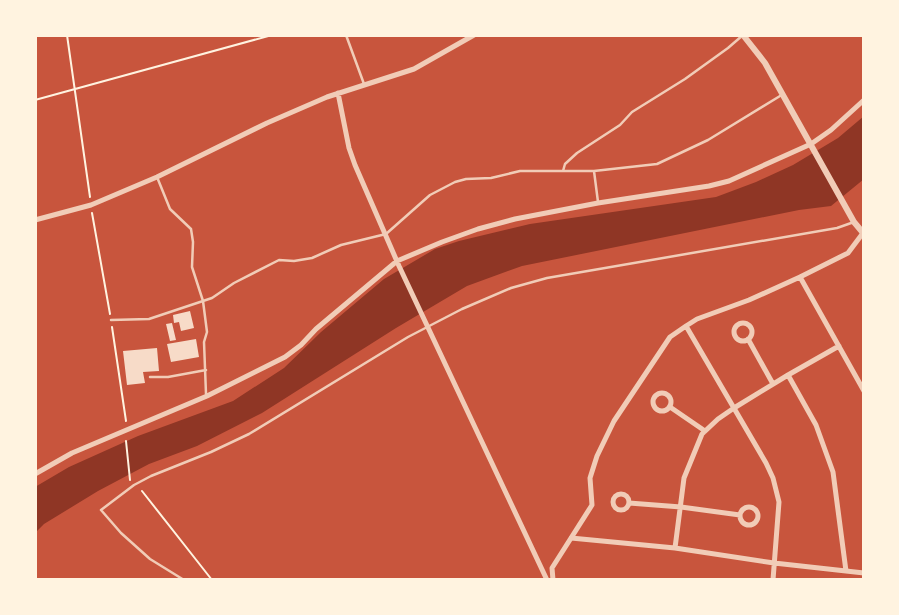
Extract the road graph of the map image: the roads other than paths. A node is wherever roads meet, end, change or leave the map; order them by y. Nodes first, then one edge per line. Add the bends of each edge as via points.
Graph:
1 (346, 35) edge
2 (474, 35) edge
3 (743, 35) edge
4 (365, 85) junction
5 (338, 93) junction
6 (782, 95) junction
7 (864, 100) edge
8 (812, 145) junction
9 (594, 171) junction
10 (562, 172) junction
11 (157, 177) junction
12 (598, 203) junction
13 (35, 220) edge
14 (854, 222) junction
15 (864, 233) edge
16 (386, 234) junction
17 (398, 264) junction
18 (800, 277) junction
19 (203, 301) junction
20 (111, 320) dead end
21 (686, 326) junction
22 (428, 327) junction
23 (748, 339) dead end
24 (839, 346) junction
25 (206, 370) junction
26 (788, 375) junction
27 (149, 377) dead end
28 (773, 384) junction
29 (864, 391) edge
30 (206, 396) junction
31 (670, 407) dead end
32 (734, 408) junction
33 (705, 431) junction
34 (35, 474) edge
35 (629, 503) dead end
36 (681, 507) junction
37 (740, 515) dead end
38 (571, 538) junction
39 (675, 548) junction
40 (774, 563) junction
41 (846, 571) junction
42 (864, 573) edge
43 (184, 580) edge
44 (547, 580) edge
45 (553, 580) edge
46 (773, 580) edge

1 - 4 lane
2 - 4 street via 414,69
3 - 6 street
3 - 10 lane via 577,153
4 - 5 street
5 - 11 street
5 - 16 street via 349,148
6 - 8 street
6 - 9 lane via 671,158 647,166
7 - 8 street
8 - 12 street via 729,181
8 - 14 street
9 - 10 lane
9 - 12 lane
10 - 16 lane via 520,171 454,182 430,195
11 - 13 street via 91,205
11 - 19 lane via 170,209 191,229 192,267
12 - 17 street via 478,229
14 - 15 street
14 - 22 lane via 547,278 485,298
15 - 18 street via 848,253
16 - 17 street
16 - 19 lane via 312,258 273,262
17 - 22 street
17 - 30 street via 285,357
18 - 21 street
18 - 24 street
19 - 20 lane via 149,318
19 - 25 lane
21 - 32 street
21 - 38 street via 670,337 614,421 590,478 592,505
22 - 43 lane via 249,433 134,485 101,510 150,559
22 - 44 street
23 - 28 street
24 - 26 street
24 - 29 street
25 - 27 lane
25 - 30 lane
26 - 28 street
26 - 41 street via 816,425 833,472
28 - 32 street
30 - 34 street via 72,453
31 - 33 street
32 - 33 street
32 - 40 street via 773,478 779,502
33 - 36 street via 684,478
35 - 36 street
36 - 37 street
36 - 39 street
38 - 39 street
38 - 45 street via 552,568
39 - 40 street
40 - 41 street
40 - 46 street
41 - 42 street

